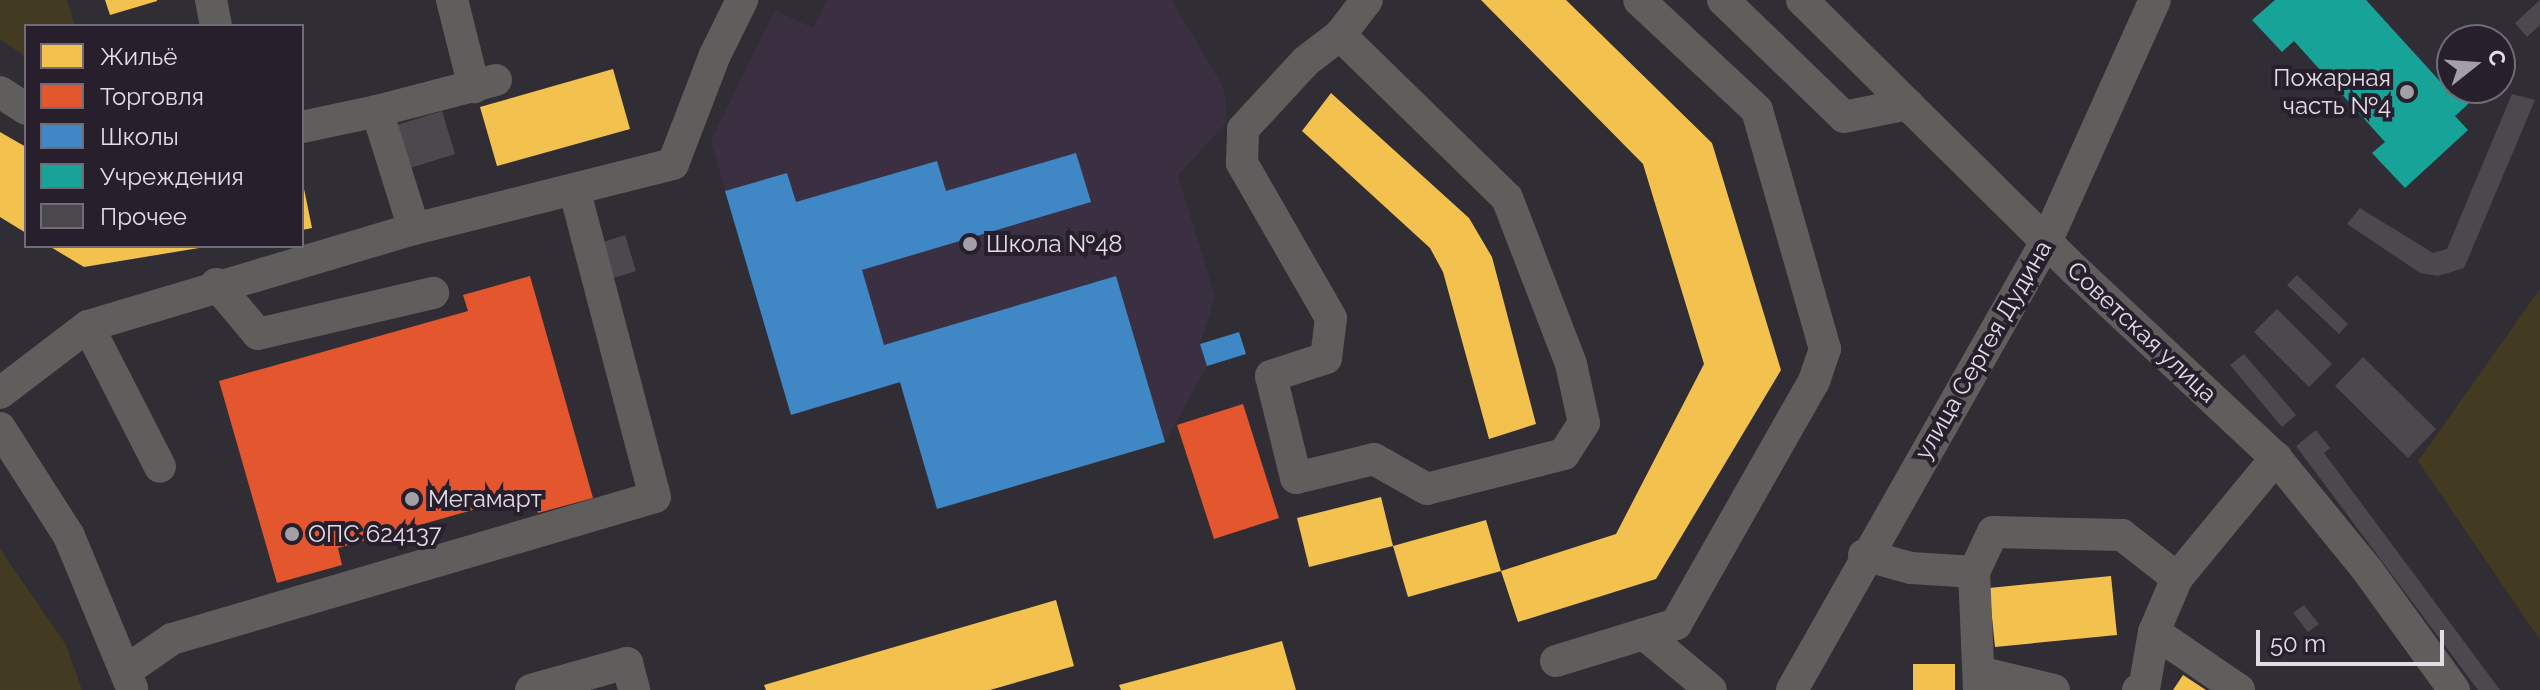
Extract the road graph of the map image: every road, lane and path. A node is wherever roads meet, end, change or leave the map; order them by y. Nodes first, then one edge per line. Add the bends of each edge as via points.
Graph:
1 (211, 0) edge
2 (452, 0) edge
3 (742, 0) edge
4 (1367, 0) edge
5 (1639, 0) edge
6 (1723, 0) edge
7 (1802, 0) edge
8 (2155, 0) edge
9 (216, 24) edge
10 (1340, 35) junction
11 (0, 92) edge
12 (1908, 104) junction
13 (24, 108) edge
14 (377, 111) junction
15 (304, 127) edge
16 (575, 192) junction
17 (414, 229) junction
18 (2047, 240) junction
19 (216, 284) junction
20 (433, 293) dead end
21 (88, 326) junction
22 (0, 393) edge
23 (0, 428) edge
24 (2276, 458) junction
25 (160, 467) dead end
26 (1864, 555) junction
27 (1974, 572) junction
28 (2177, 578) junction
29 (2154, 632) junction
30 (1644, 634) junction
31 (1556, 661) dead end
32 (130, 680) edge
33 (1979, 681) edge
34 (531, 690) edge
35 (634, 690) edge
36 (1711, 690) edge
37 (1792, 690) edge
38 (2054, 690) edge
39 (2138, 690) edge
40 (2239, 690) edge
41 (2454, 690) edge

1 - 9 street
2 - 14 street via 485,84
3 - 16 street via 673,164
4 - 10 street
5 - 30 street via 1757,110 1825,349 1814,381 1676,624
6 - 12 street via 1844,117
7 - 12 street, Советская улица
8 - 18 street, улица Сергея Дудина
10 - 10 street via 1306,61 1243,129 1242,163 1331,318 1326,358 1271,376 1296,478 1374,459 1427,489 1564,454 1584,423 1571,364 1507,198
11 - 13 street
12 - 18 street, Советская улица
14 - 15 street
14 - 17 street
16 - 17 street
16 - 32 street via 655,497 172,639
17 - 19 street
18 - 24 street, Советская улица
18 - 26 street, улица Сергея Дудина
19 - 20 street via 258,334
19 - 21 street
21 - 22 street
21 - 25 street
23 - 32 street via 63,525
24 - 28 street
24 - 41 street, Советская улица via 2368,571
26 - 27 street via 1911,568
26 - 37 street, улица Сергея Дудина
27 - 28 street via 1993,532 2122,535
27 - 33 street
28 - 29 street
29 - 39 street via 2144,689
29 - 40 street
30 - 31 street
30 - 36 street
33 - 38 street
34 - 35 street via 627,663

